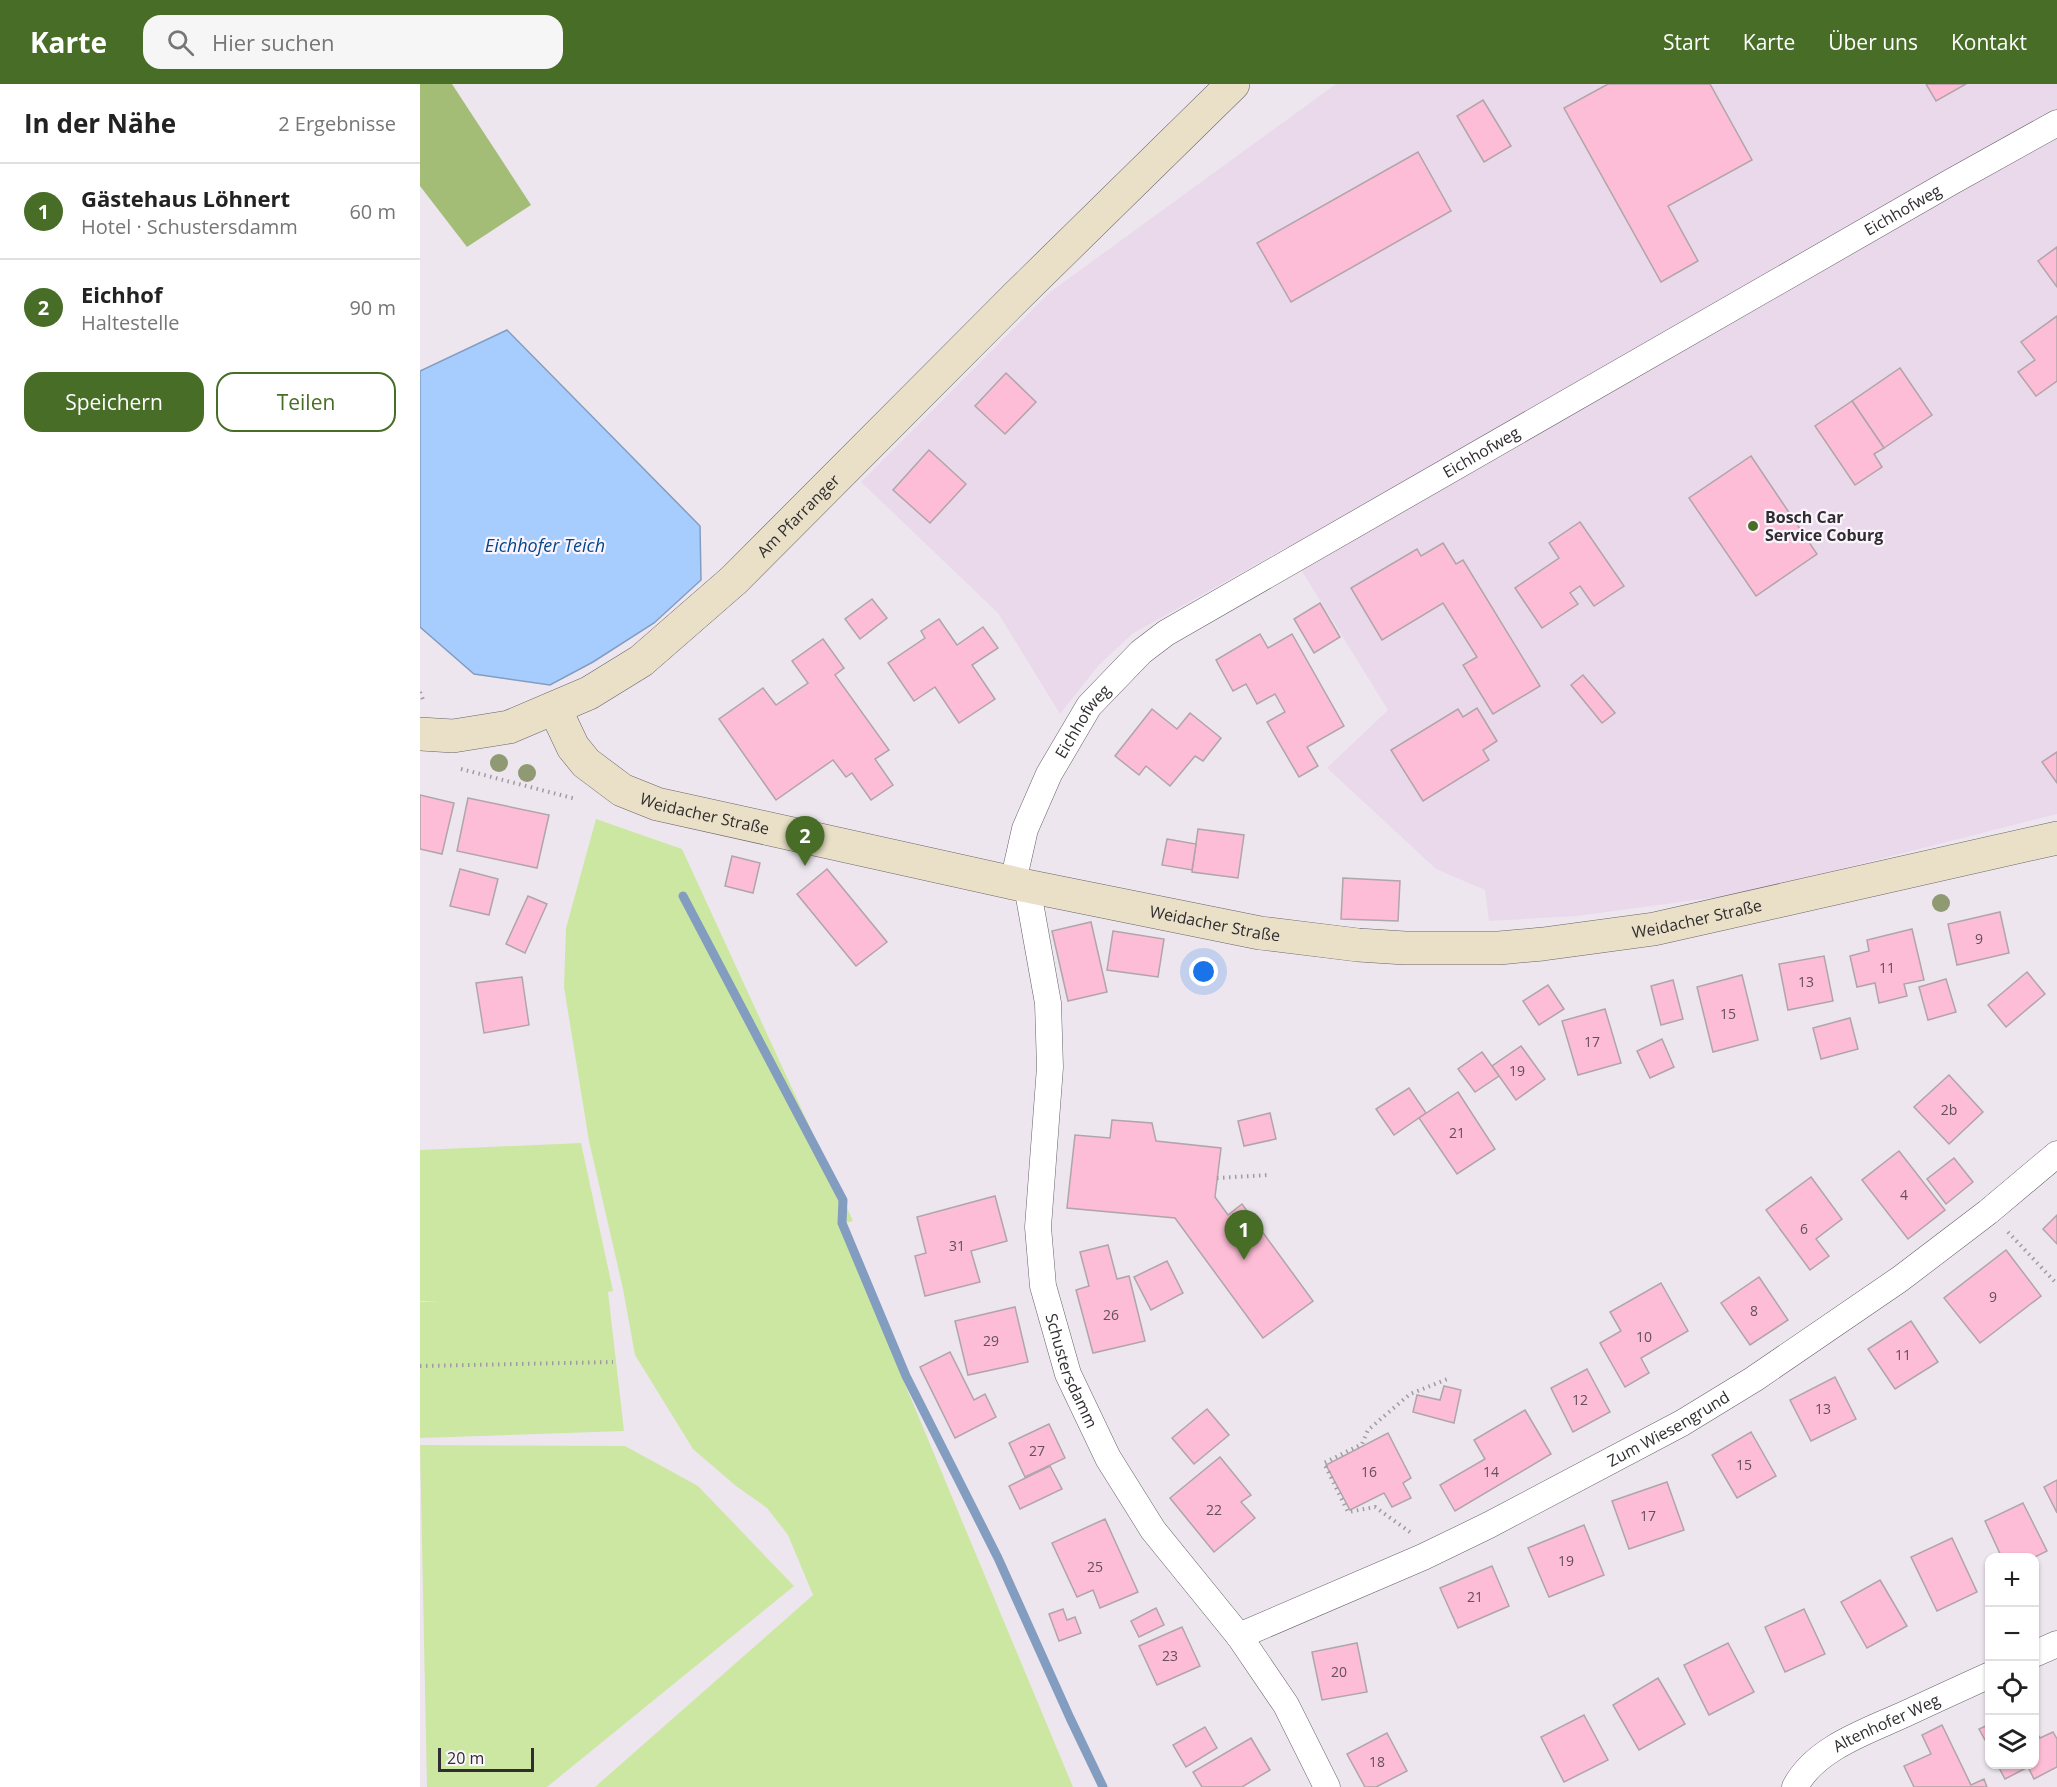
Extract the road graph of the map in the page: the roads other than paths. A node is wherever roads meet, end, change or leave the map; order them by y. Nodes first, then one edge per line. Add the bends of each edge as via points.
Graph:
1 (1233, 84) edge
2 (2057, 123) edge
3 (555, 709) junction
4 (420, 734) edge
5 (2057, 838) edge
6 (1020, 884) junction
7 (2057, 1154) edge
8 (1239, 1636) junction
9 (2057, 1644) edge
10 (2039, 1652) edge
11 (1985, 1677) edge
12 (1327, 1787) edge
13 (1795, 1787) edge

1 - 3 street, Am Pfarranger via 734,580 641,661
2 - 6 street, Eichhofweg via 1166,633 1141,652 1089,706 1049,774 1025,828
3 - 4 street via 509,727 453,736
3 - 6 street, Weidacher Straße via 573,747 586,763 622,790 657,804
5 - 6 street, Weidacher Straße via 1654,929 1499,948 1405,948 1271,934
6 - 8 street, Schustersdamm via 1048,1003 1050,1067 1038,1227 1043,1286 1068,1374 1108,1458 1153,1530
7 - 8 street, Zum Wiesengrund via 1900,1280 1682,1423 1451,1543
8 - 12 street, Schustersdamm via 1286,1705
9 - 10 street
11 - 13 street, Altenhofer Weg via 1828,1752

